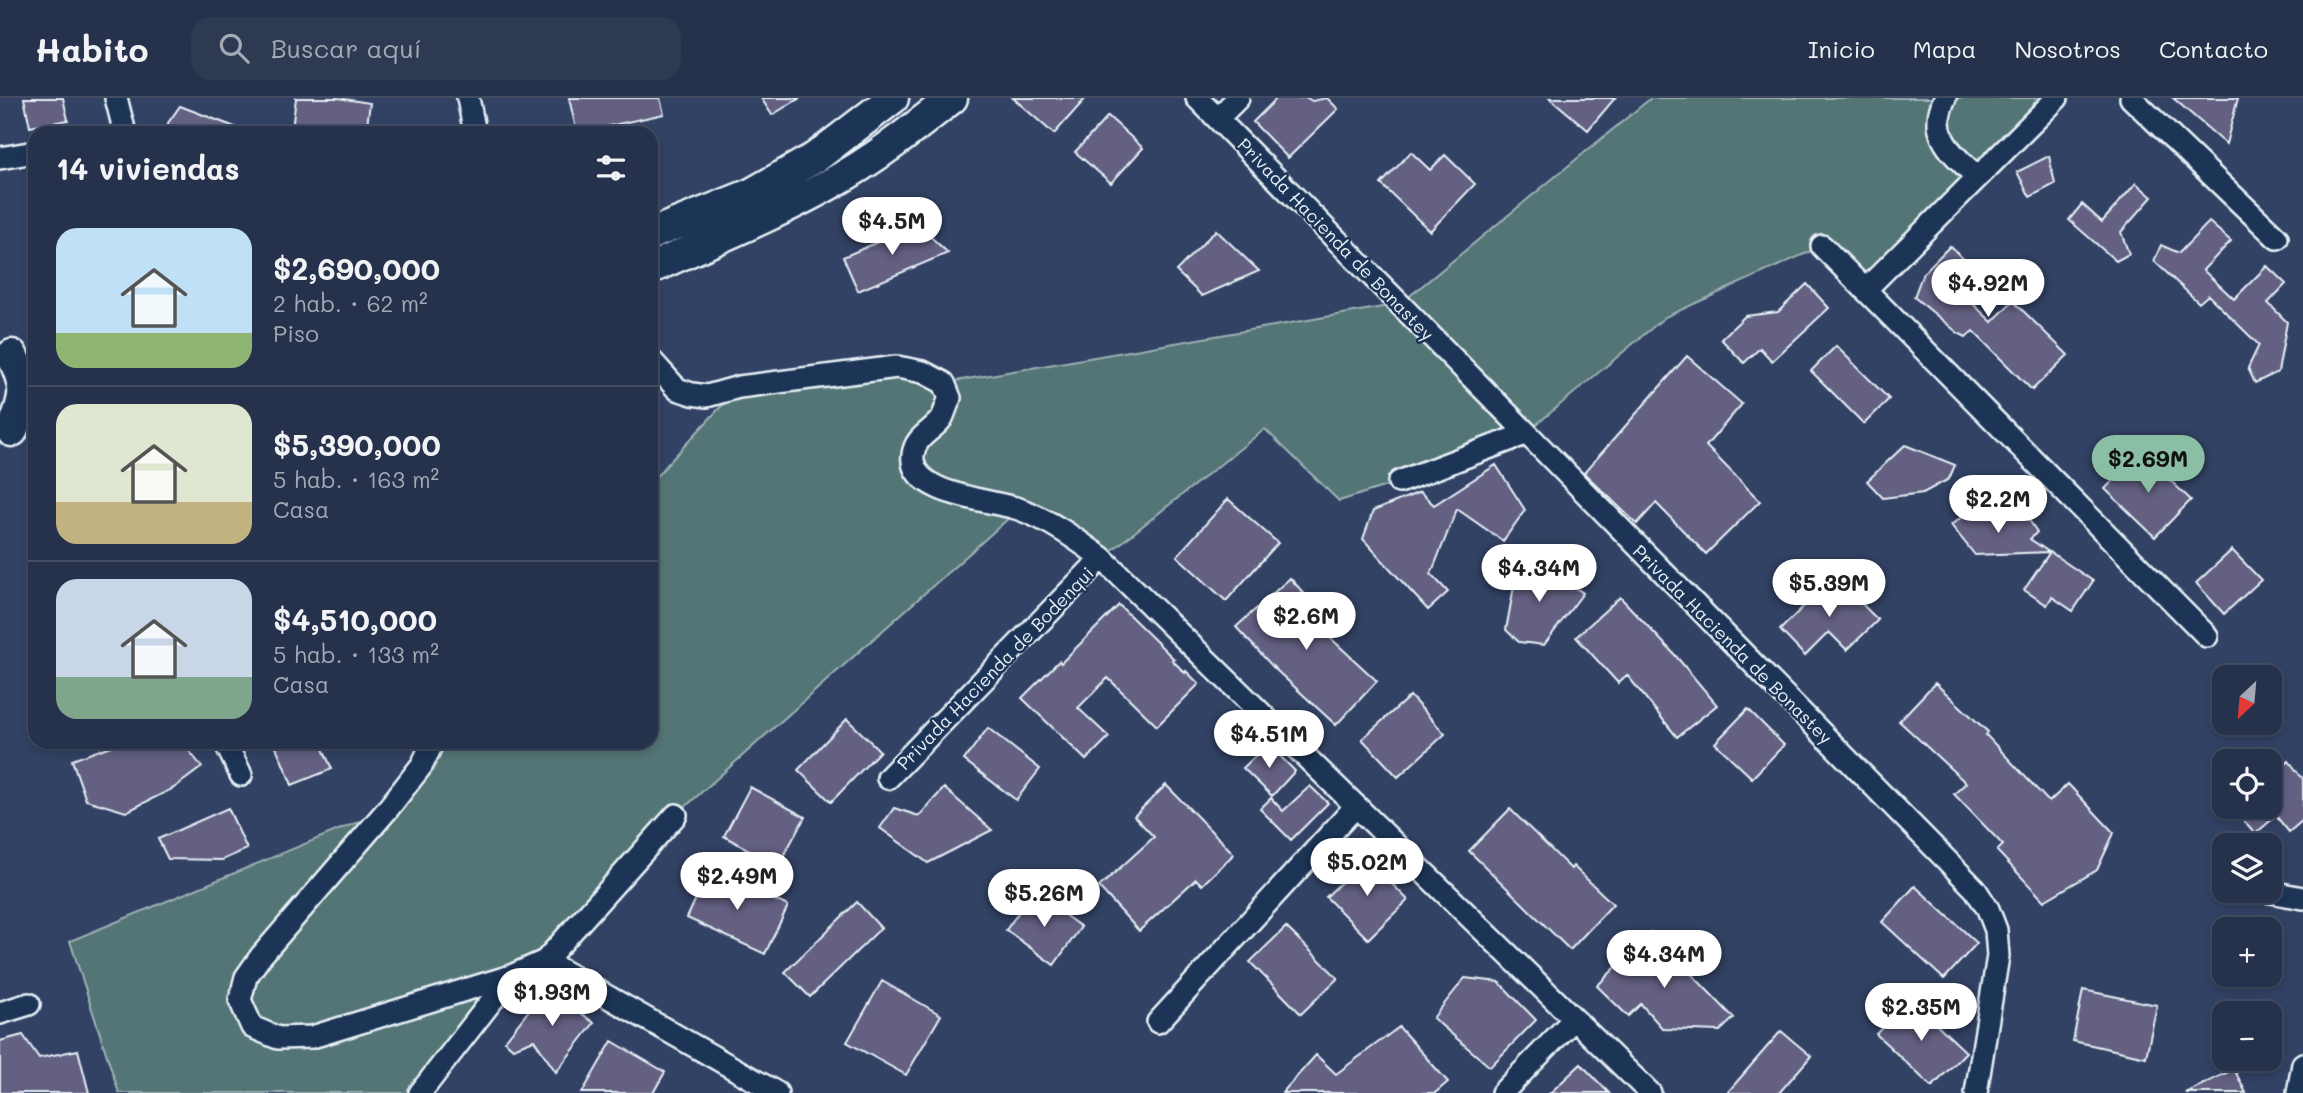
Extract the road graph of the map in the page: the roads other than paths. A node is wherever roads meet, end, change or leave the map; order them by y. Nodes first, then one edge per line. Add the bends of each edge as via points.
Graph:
1 (116, 98) edge
2 (468, 98) edge
3 (893, 98) edge
4 (952, 98) edge
5 (1197, 98) edge
6 (1238, 98) edge
7 (1945, 98) edge
8 (2057, 98) edge
9 (2131, 98) edge
10 (1218, 118) junction
11 (123, 126) edge
12 (474, 126) edge
13 (28, 153) edge
14 (0, 158) edge
15 (1977, 177) junction
16 (658, 231) edge
17 (2277, 238) dead end
18 (1822, 246) dead end
19 (658, 265) edge
20 (1866, 289) junction
21 (16, 358) edge
22 (658, 368) edge
23 (16, 428) edge
24 (1525, 434) junction
25 (1399, 482) dead end
26 (1102, 558) junction
27 (2207, 636) dead end
28 (228, 749) edge
29 (430, 749) edge
30 (241, 775) dead end
31 (888, 778) dead end
32 (1356, 806) junction
33 (676, 815) dead end
34 (2282, 894) edge
35 (2303, 898) edge
36 (545, 961) junction
37 (511, 976) junction
38 (29, 1004) dead end
39 (0, 1013) edge
40 (1573, 1020) junction
41 (1158, 1022) dead end
42 (2303, 1064) edge
43 (420, 1093) edge
44 (777, 1093) edge
45 (1502, 1093) edge
46 (1650, 1093) edge
47 (1976, 1093) edge
48 (2298, 1093) edge

1 - 11 street
2 - 12 street
3 - 16 street via 816,157 751,194
4 - 19 street via 902,138 832,183
5 - 10 street, Privada Hacienda de Bonastey
6 - 10 street
7 - 15 street via 1938,132
8 - 15 street
9 - 17 street
10 - 24 street, Privada Hacienda de Bonastey
13 - 14 street
15 - 20 street
18 - 20 street
20 - 27 street
21 - 23 street via 23,379
22 - 26 street, Privada Hacienda de Bodenqui via 677,389 707,396 738,387 897,367 923,372 944,383 950,398 941,419 922,434 913,455 918,474 933,486 1019,509 1062,529
24 - 25 street
24 - 47 street, Privada Hacienda de Bonastey via 1975,889 1996,930 1998,956
26 - 31 street, Privada Hacienda de Bodenqui
26 - 32 street, Privada Hacienda de Bodenqui
28 - 30 street
29 - 37 street via 387,810 261,956 246,977 240,1000 251,1027 278,1038 312,1037
32 - 40 street, Privada Hacienda de Bodenqui
32 - 41 street
33 - 36 street
34 - 35 street
36 - 37 street
36 - 44 street
37 - 43 street
38 - 39 street
40 - 45 street
40 - 46 street, Privada Hacienda de Bodenqui
42 - 48 street

